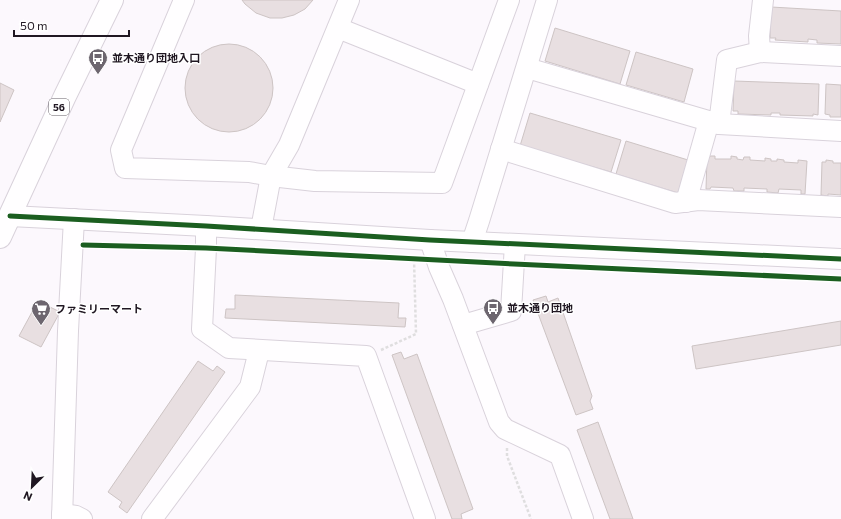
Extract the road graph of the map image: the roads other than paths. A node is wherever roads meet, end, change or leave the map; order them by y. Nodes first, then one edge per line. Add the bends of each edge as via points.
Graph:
1 (112, 0) edge
2 (184, 0) edge
3 (349, 0) edge
4 (509, 0) edge
5 (547, 0) edge
6 (763, 0) edge
7 (338, 28) junction
8 (760, 52) junction
9 (841, 56) edge
10 (527, 68) junction
11 (478, 84) junction
12 (714, 123) junction
13 (841, 130) edge
14 (501, 150) junction
15 (270, 176) junction
16 (686, 202) junction
17 (841, 207) edge
18 (10, 216) junction
19 (74, 219) junction
20 (206, 226) junction
21 (261, 229) junction
22 (0, 237) edge
23 (430, 240) junction
24 (472, 242) junction
25 (515, 244) junction
26 (841, 259) edge
27 (463, 325) junction
28 (259, 351) junction
29 (62, 516) edge
30 (82, 519) edge
31 (152, 519) edge
32 (425, 519) edge
33 (583, 519) edge

1 - 18 main road, 56
2 - 15 street via 121,150 125,168 249,172
3 - 7 street
4 - 11 street
5 - 10 street
6 - 8 street
7 - 11 street
7 - 15 street via 289,145
8 - 9 street
8 - 12 street via 726,60 723,99
10 - 12 street
10 - 14 street
11 - 15 street via 442,183 315,181
12 - 13 street
12 - 16 street
14 - 16 street via 675,203
14 - 24 street
15 - 21 street
16 - 17 street via 698,200
18 - 19 street
18 - 22 main road, 56
19 - 20 street
19 - 29 street
20 - 21 street
20 - 28 street via 202,329 229,348
21 - 23 street
23 - 24 street
23 - 27 street
24 - 25 street
25 - 26 street
25 - 27 street via 511,311
27 - 33 street via 499,422 505,429 560,456
28 - 31 street via 250,387
28 - 32 street via 366,356
29 - 30 street via 76,516

